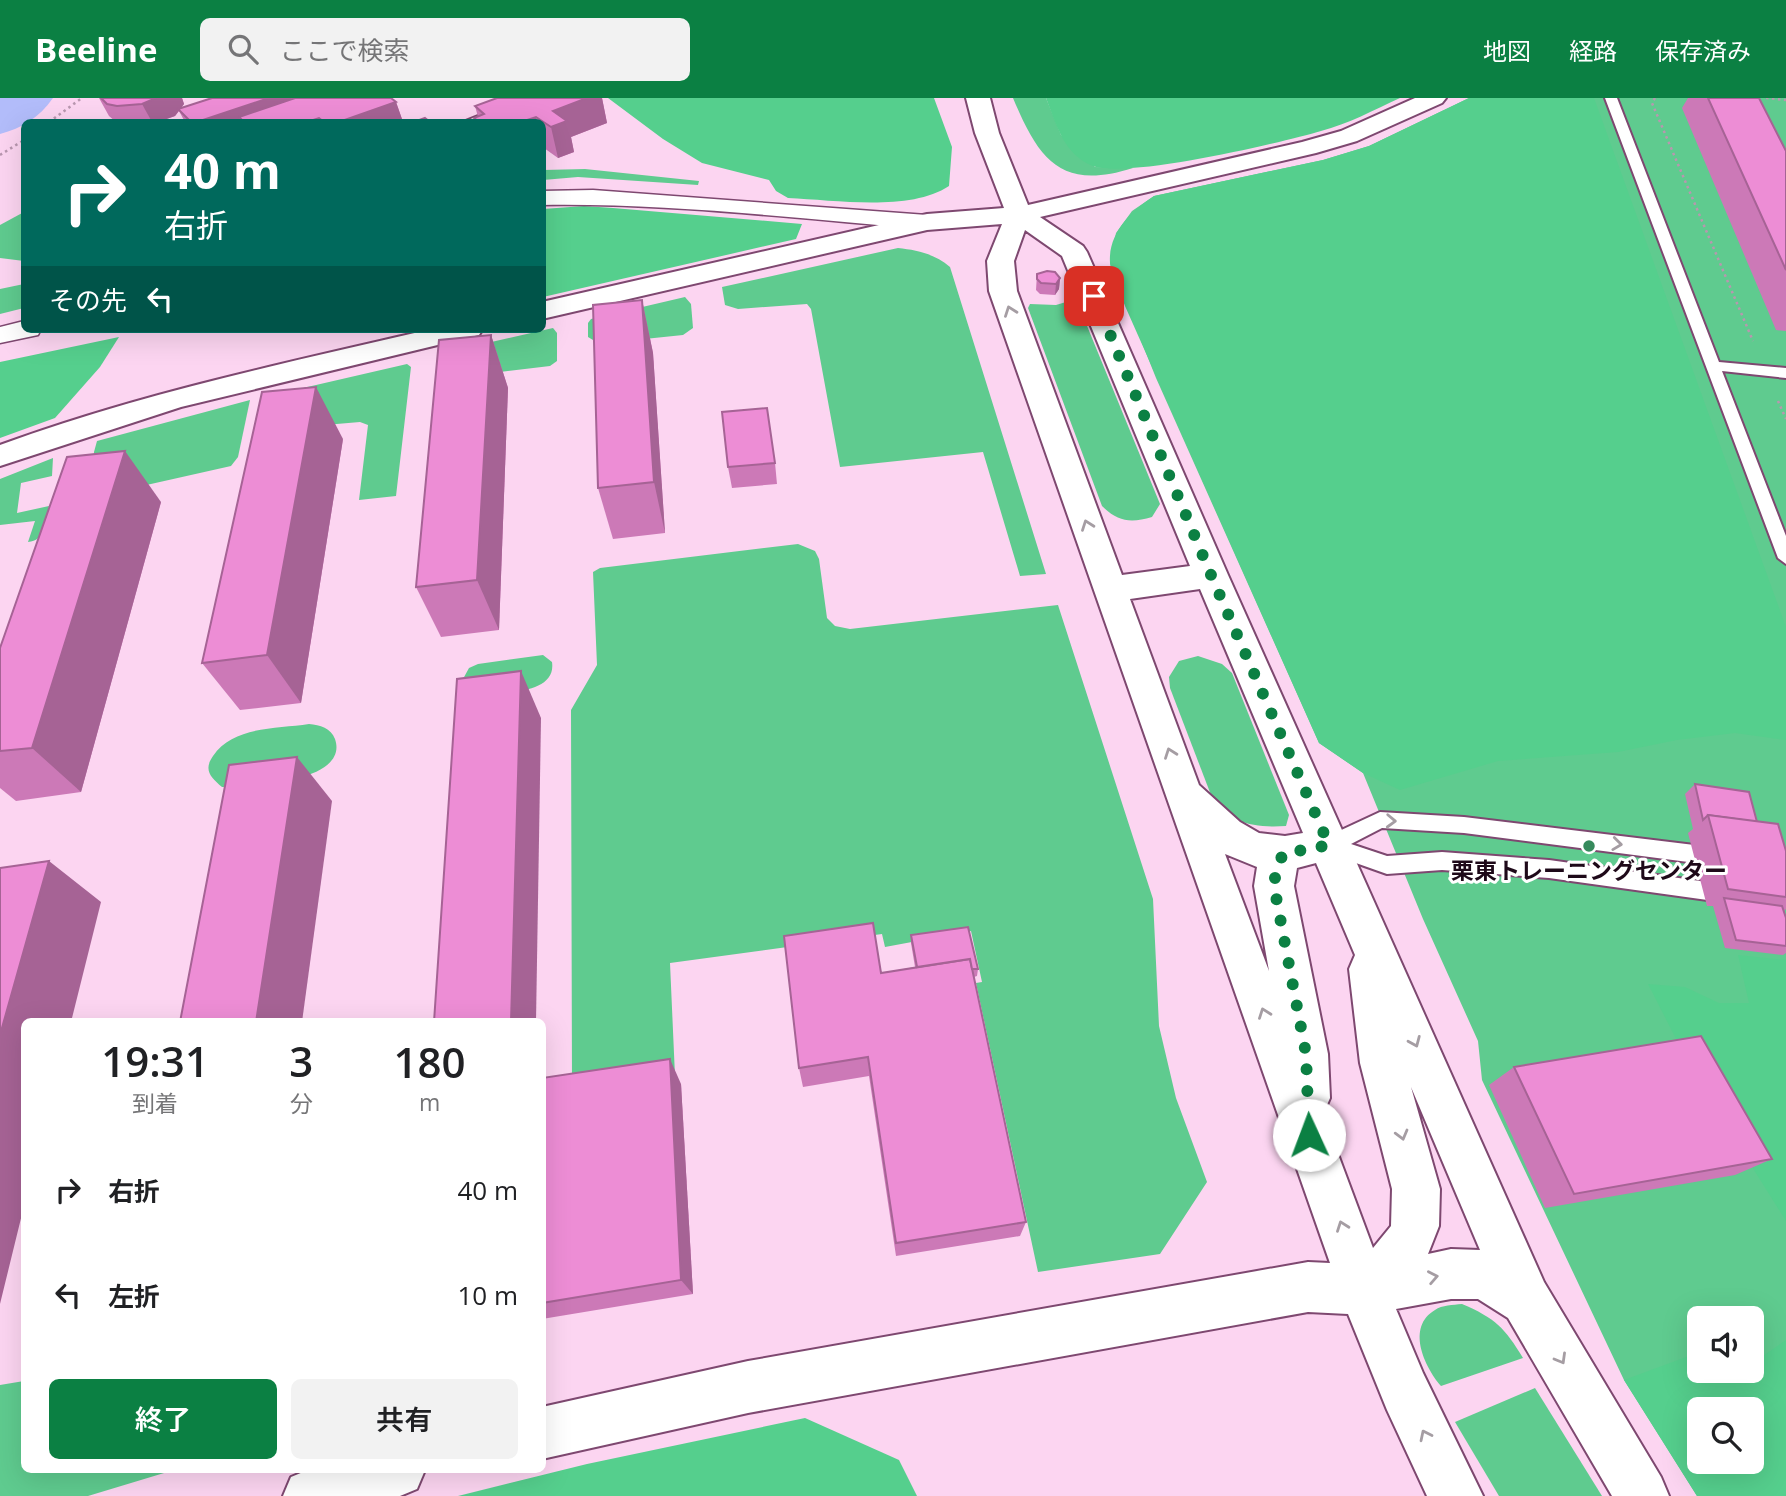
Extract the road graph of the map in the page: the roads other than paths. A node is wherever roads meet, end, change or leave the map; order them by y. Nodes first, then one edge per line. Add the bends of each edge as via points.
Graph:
1 (534, 98) edge
2 (978, 98) edge
3 (1434, 98) edge
4 (1611, 98) edge
5 (477, 119) edge
6 (546, 198) edge
7 (1019, 215) junction
8 (927, 222) junction
9 (546, 310) edge
10 (21, 330) edge
11 (452, 333) edge
12 (0, 335) edge
13 (1714, 366) junction
14 (1786, 373) edge
15 (0, 456) edge
16 (1786, 558) edge
17 (1211, 575) junction
18 (1111, 589) junction
19 (1186, 796) junction
20 (1329, 845) junction
21 (1283, 854) junction
22 (1732, 859) edge
23 (1746, 897) edge
24 (1364, 923) junction
25 (1309, 1135) junction
26 (1366, 1290) junction
27 (1527, 1300) junction
28 (546, 1432) edge
29 (388, 1473) edge
30 (310, 1496) edge
31 (1457, 1496) edge
32 (1642, 1496) edge

1 - 5 lane
2 - 7 street
3 - 7 street via 1349,136
4 - 13 lane
6 - 8 street via 667,201
7 - 8 street
7 - 17 street via 1074,252
18 -> 7 street via 997,273
8 - 9 street
10 - 12 street
11 - 15 street via 126,412
13 - 14 lane
13 - 16 lane
17 - 18 street
17 - 20 street
19 -> 18 street
19 - 21 street via 1231,838 1257,852
25 -> 19 street
20 - 21 street
20 -> 22 lane via 1380,820 1464,825
20 - 23 lane via 1387,865 1442,861 1549,869
20 - 24 street
21 - 25 street via 1274,886 1306,1054
24 -> 26 street via 1382,1063 1416,1189 1415,1226 1406,1249
24 -> 27 street
26 -> 25 street
26 -> 27 street via 1451,1274 1484,1275
26 - 28 street via 1308,1287 1273,1293 748,1387
31 -> 26 street via 1416,1417
27 -> 32 street
29 - 30 street

